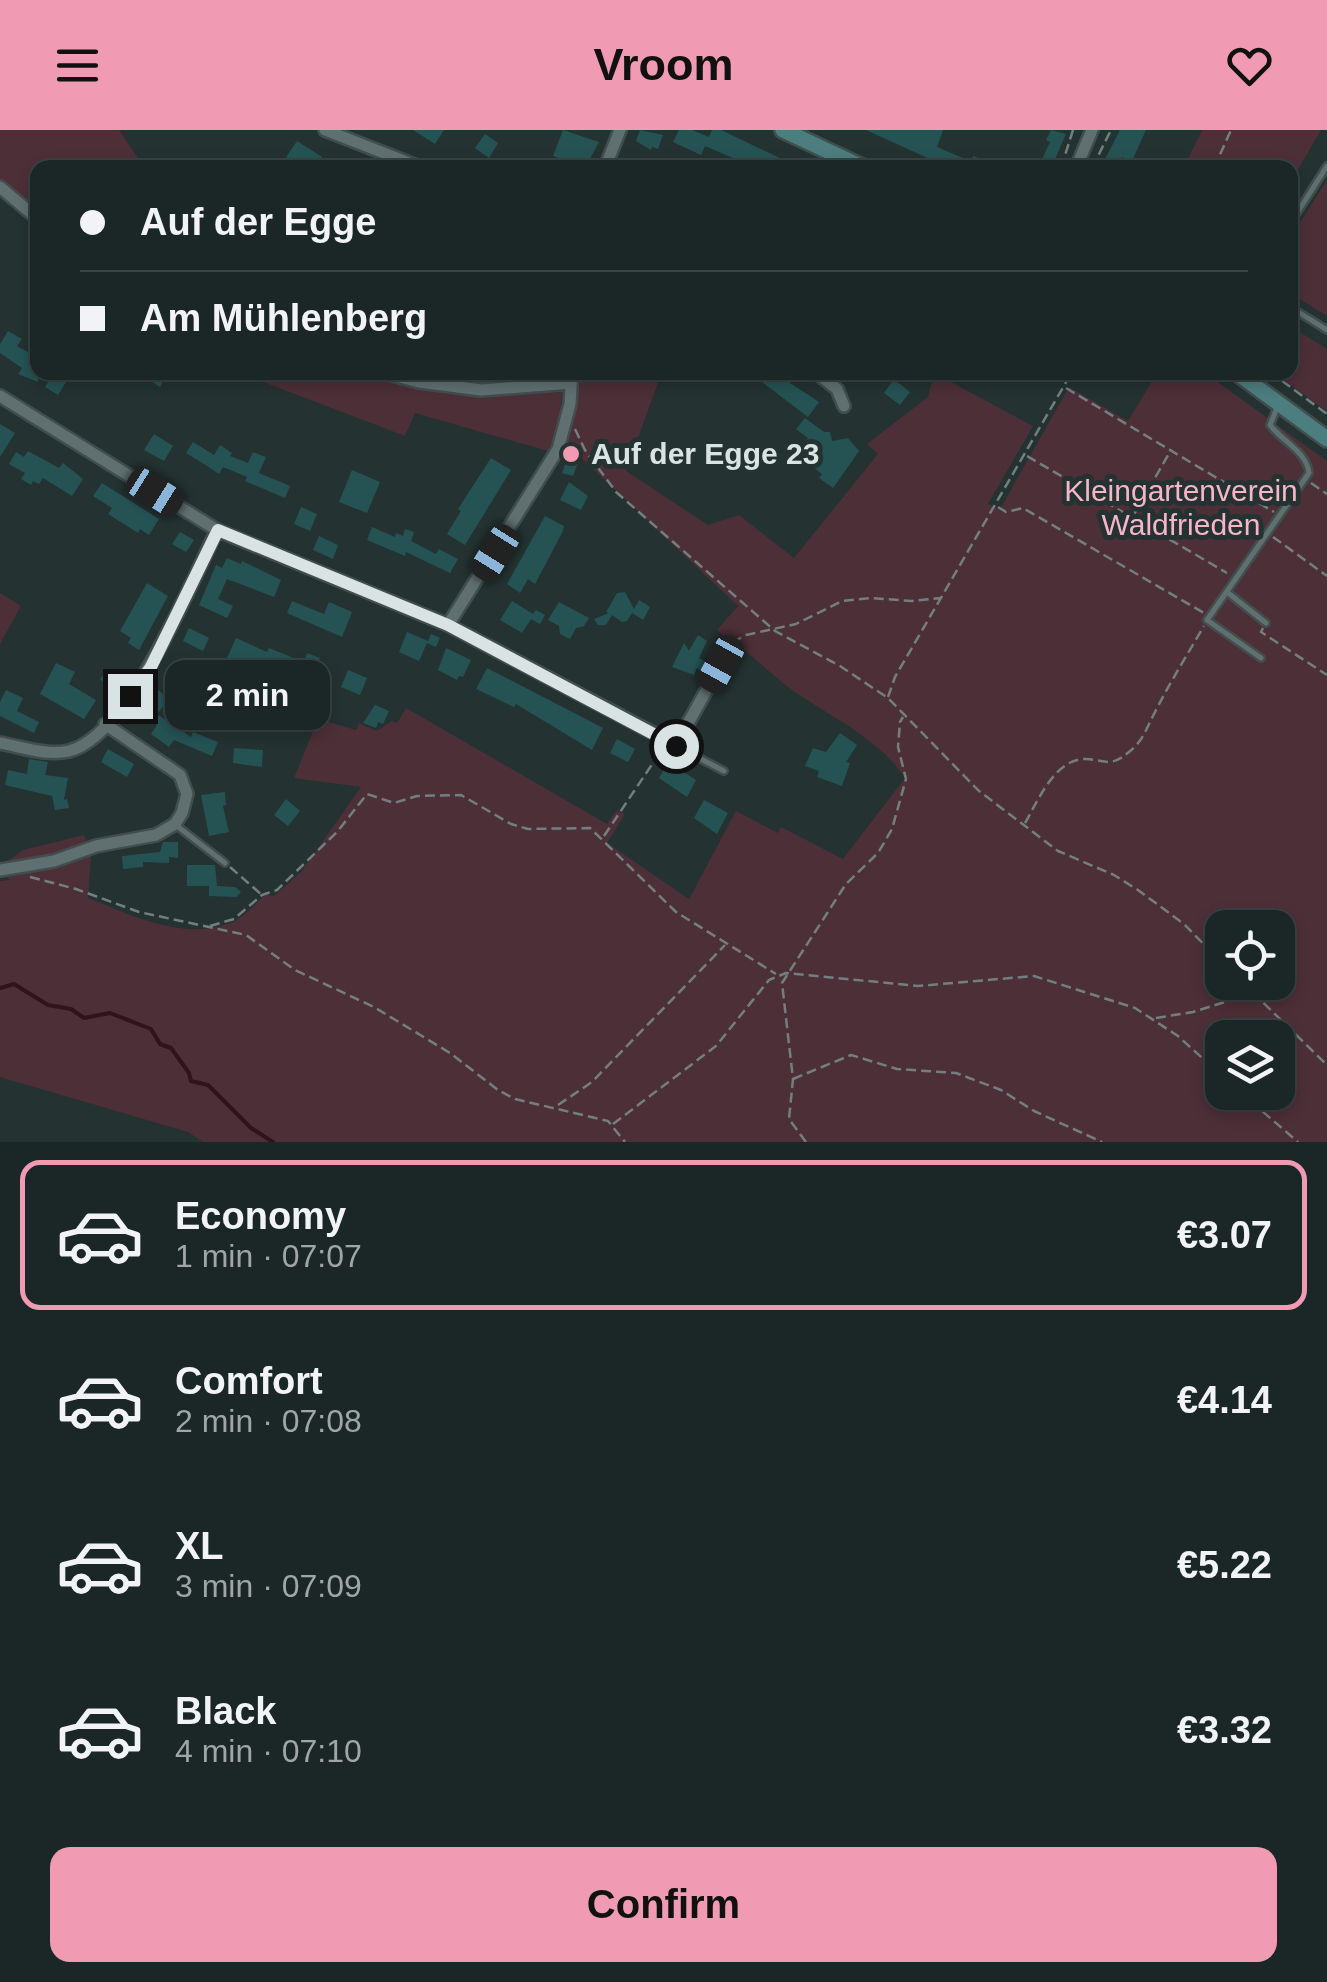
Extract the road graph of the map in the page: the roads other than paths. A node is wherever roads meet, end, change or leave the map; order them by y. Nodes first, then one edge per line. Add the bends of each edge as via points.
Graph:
1 (325, 130) edge
2 (620, 130) edge
3 (784, 130) edge
4 (1092, 130) edge
5 (402, 160) edge
6 (608, 160) edge
7 (847, 160) edge
8 (1079, 160) edge
9 (1327, 166) edge
10 (0, 187) edge
11 (1298, 211) edge
12 (30, 212) edge
13 (1298, 312) edge
14 (1327, 330) edge
15 (425, 380) edge
16 (557, 380) edge
17 (572, 380) edge
18 (826, 380) edge
19 (1246, 380) edge
20 (0, 396) edge
21 (844, 406) dead end
22 (1279, 406) junction
23 (1327, 440) edge
24 (218, 530) junction
25 (1227, 592) junction
26 (1266, 623) road end
27 (448, 625) junction
28 (1262, 658) dead end
29 (721, 664) road end
30 (105, 724) junction
31 (0, 743) edge
32 (671, 743) junction
33 (724, 771) dead end
34 (174, 824) junction
35 (225, 863) road end
36 (0, 870) edge

1 - 5 street
2 - 6 street
3 - 7 main road
4 - 8 street
9 - 11 lane
10 - 12 street
13 - 14 lane
15 - 16 street via 481,390
17 - 27 street via 558,448
18 - 21 street
19 - 22 main road
20 - 24 street
22 - 23 main road
22 - 25 lane via 1270,425 1308,464 1306,479
24 - 27 street
24 - 30 street via 151,667
25 - 26 lane
25 - 28 lane via 1208,618
27 - 32 street
29 - 32 street
30 - 31 street via 69,751
30 - 34 street via 180,776 186,794
32 - 33 lane
34 - 35 lane
34 - 36 street via 54,861

